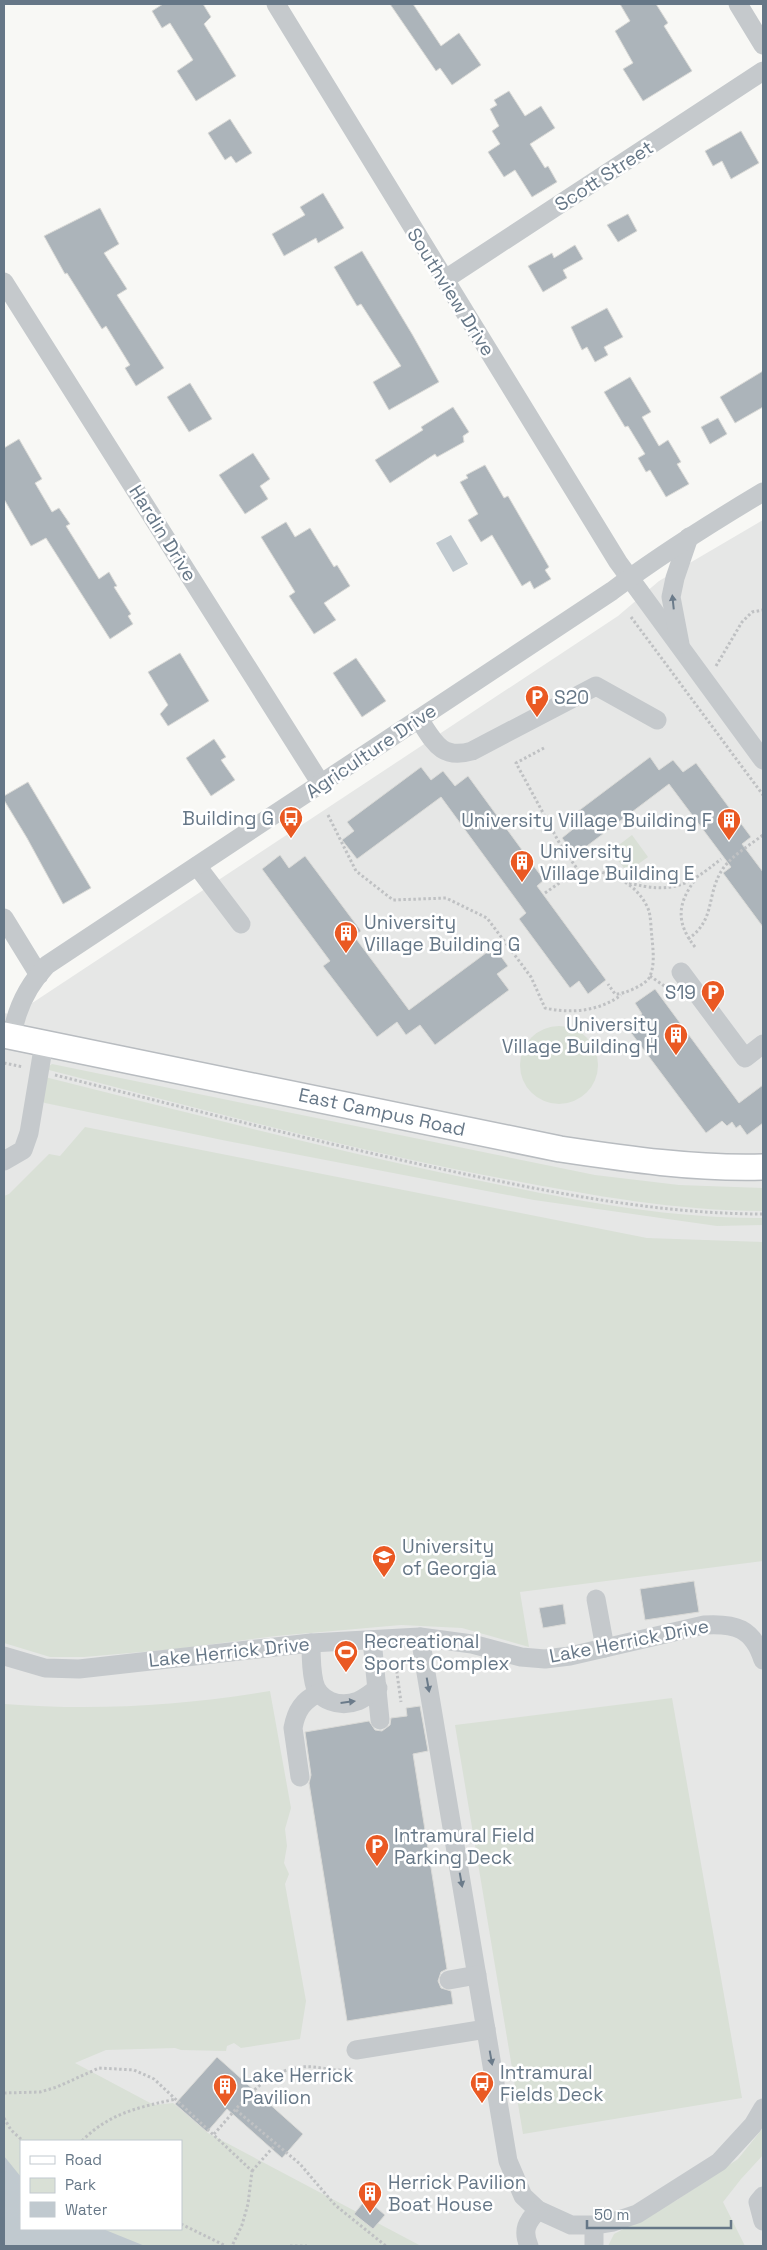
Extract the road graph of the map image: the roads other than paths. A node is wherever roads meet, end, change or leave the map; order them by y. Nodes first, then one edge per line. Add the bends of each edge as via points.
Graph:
1 (276, 4) edge
2 (738, 4) edge
3 (763, 45) edge
4 (763, 71) edge
5 (444, 280) junction
6 (4, 282) edge
7 (763, 492) edge
8 (689, 536) junction
9 (629, 578) junction
10 (681, 650) junction
11 (419, 719) junction
12 (657, 720) dead end
13 (763, 760) edge
14 (321, 784) junction
15 (197, 866) junction
16 (4, 918) edge
17 (241, 924) dead end
18 (681, 972) dead end
19 (39, 975) junction
20 (8, 1036) edge
21 (44, 1043) junction
22 (763, 1044) edge
23 (4, 1161) edge
24 (763, 1167) edge
25 (596, 1599) dead end
26 (420, 1637) junction
27 (372, 1640) junction
28 (311, 1643) junction
29 (605, 1648) junction
30 (4, 1656) edge
31 (763, 1660) edge
32 (378, 1688) junction
33 (319, 1693) junction
34 (380, 1720) dead end
35 (300, 1778) dead end
36 (477, 1975) junction
37 (449, 1980) dead end
38 (486, 2029) junction
39 (356, 2050) dead end
40 (763, 2108) edge
41 (763, 2196) edge
42 (538, 2210) junction
43 (763, 2221) edge
44 (594, 2225) junction
45 (529, 2246) edge
46 (594, 2246) edge

1 - 5 street, Southview Drive
2 - 3 street
4 - 5 street, Scott Street
5 - 9 street, Southview Drive
6 - 14 street, Hardin Drive
7 - 8 street, Agriculture Drive
8 - 9 street, Agriculture Drive
10 -> 8 street via 671,597
9 - 10 street, Southview Drive
9 - 11 street, Agriculture Drive
10 - 13 street, Southview Drive
11 - 12 street via 437,746 458,754 472,751 596,686
11 - 14 street, Agriculture Drive
14 - 15 street, Agriculture Drive
15 - 17 street
15 - 19 street, Agriculture Drive via 47,965
16 - 19 street
18 - 22 street via 745,1058
19 - 20 street, Agriculture Drive via 22,1002
20 - 21 main road, East Campus Road
21 - 23 street via 29,1133 23,1150
21 - 24 main road, East Campus Road via 560,1149 689,1165
25 - 29 street
26 - 27 street, Lake Herrick Drive
26 - 29 street, Lake Herrick Drive via 545,1659
26 -> 36 street
27 - 28 street, Lake Herrick Drive
27 - 32 street
28 - 30 street, Lake Herrick Drive via 79,1669 45,1668
28 - 33 street via 314,1683
29 - 31 street, Lake Herrick Drive via 720,1624 748,1632
33 -> 32 street via 327,1700 347,1703 358,1701
32 - 34 street
33 - 35 street via 303,1704 294,1720
36 - 37 street
36 - 38 street
38 - 39 street
38 -> 42 street via 508,2161 523,2196
40 - 44 street via 753,2125 719,2162 637,2214
41 - 43 street via 758,2202
42 - 44 street via 571,2224
42 - 45 street via 524,2231
44 - 46 street

